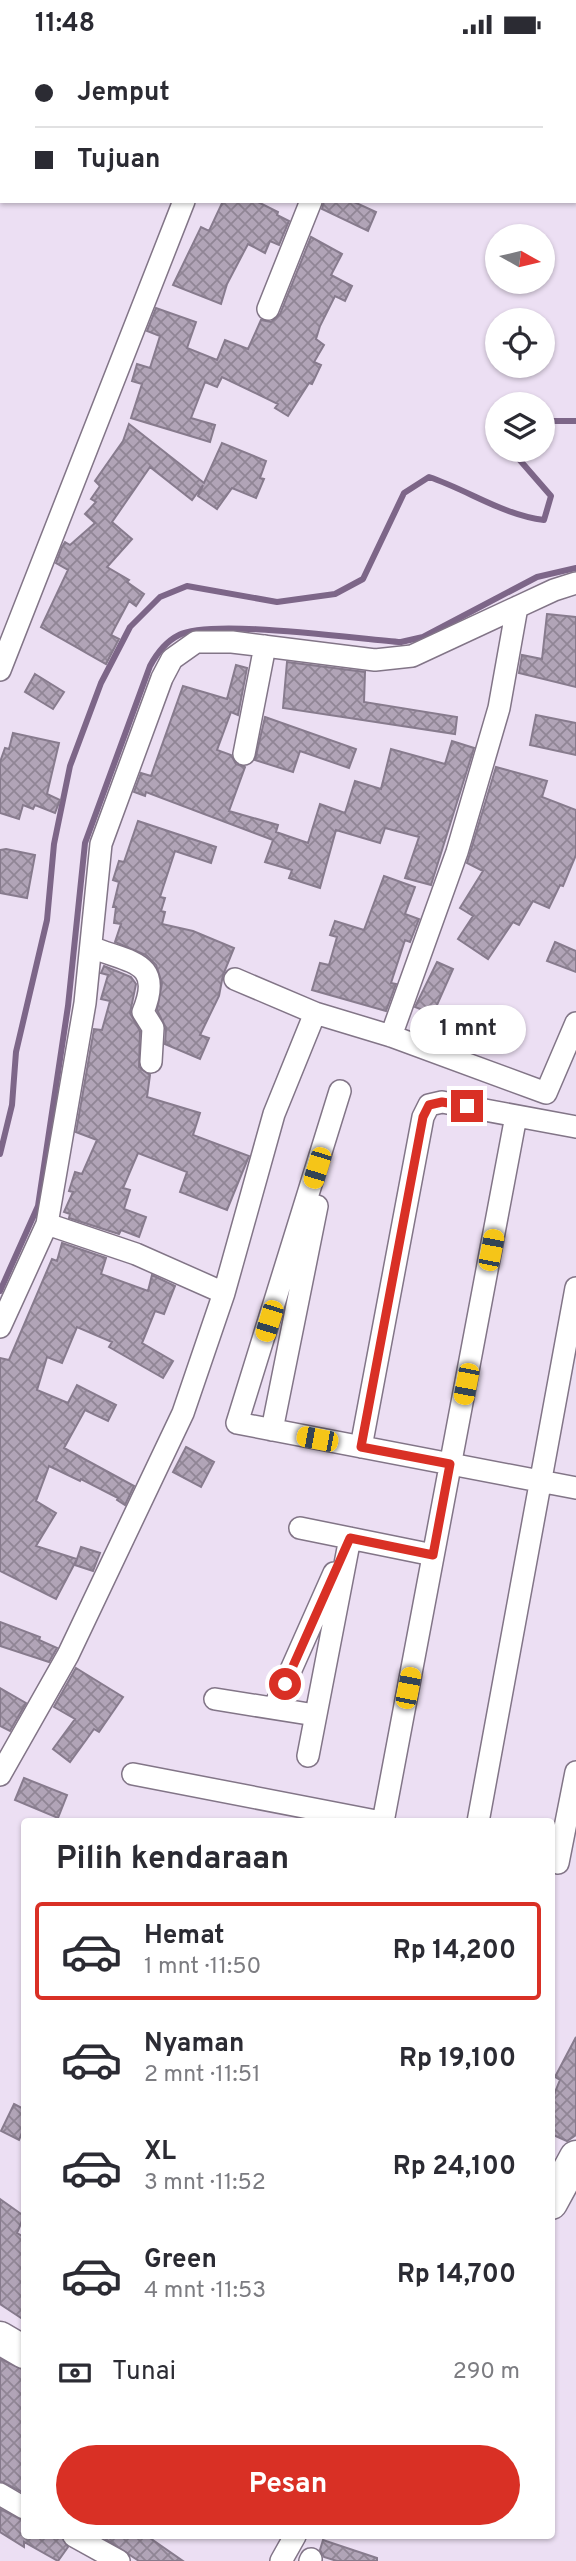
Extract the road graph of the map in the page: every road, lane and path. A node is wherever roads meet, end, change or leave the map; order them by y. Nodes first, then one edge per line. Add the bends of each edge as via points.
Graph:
1 (183, 203) edge
2 (310, 203) edge
3 (268, 309) dead end
4 (576, 583) edge
5 (517, 607) junction
6 (265, 646) junction
7 (0, 670) edge
8 (244, 754) dead end
9 (91, 947) junction
10 (236, 979) dead end
11 (315, 1013) junction
12 (576, 1023) edge
13 (391, 1036) junction
14 (151, 1062) dead end
15 (516, 1116) junction
16 (576, 1126) edge
17 (47, 1224) junction
18 (576, 1288) edge
19 (224, 1293) junction
20 (0, 1327) edge
21 (272, 1430) junction
22 (361, 1447) junction
23 (450, 1464) junction
24 (540, 1482) junction
25 (576, 1488) edge
26 (300, 1528) dead end
27 (350, 1538) junction
28 (433, 1555) junction
29 (215, 1699) dead end
30 (274, 1708) junction
31 (315, 1715) junction
32 (308, 1756) dead end
33 (576, 1772) edge
34 (133, 1774) dead end
35 (0, 1775) edge
36 (361, 1818) edge
37 (383, 1818) edge
38 (479, 1818) edge
39 (558, 1863) dead end
40 (576, 2157) edge
41 (555, 2196) edge
42 (0, 2338) edge
43 (21, 2350) edge
44 (0, 2494) edge
45 (21, 2506) edge
46 (80, 2539) edge
47 (293, 2539) edge
48 (120, 2561) edge
49 (281, 2561) edge

1 - 7 street
2 - 3 street
4 - 5 street
5 - 6 street via 412,656 375,660
5 - 13 street via 499,708 457,852
6 - 8 street
6 - 9 street via 196,642 172,659 101,844
9 - 14 street via 149,974 152,991 143,1012 153,1028
9 - 17 street
10 - 11 street
11 - 13 street
11 - 19 street via 274,1114
12 - 13 street via 545,1093
15 - 16 street
15 - 22 street via 442,1102 429,1105 423,1117
15 - 23 street
17 - 19 street via 136,1254
17 - 20 street
18 - 24 street
19 - 35 street via 183,1413 68,1655
21 - 21 street via 321,1186 341,1091 237,1423
21 - 22 street
22 - 23 street
23 - 24 street
23 - 28 street
24 - 25 street
24 - 38 street
26 - 27 street
27 - 28 street
27 - 30 street
27 - 31 street
28 - 37 street
29 - 30 street
30 - 31 street
31 - 32 street
33 - 39 street
34 - 36 street
40 - 41 street
42 - 43 street
44 - 45 street
46 - 48 street
47 - 49 street

